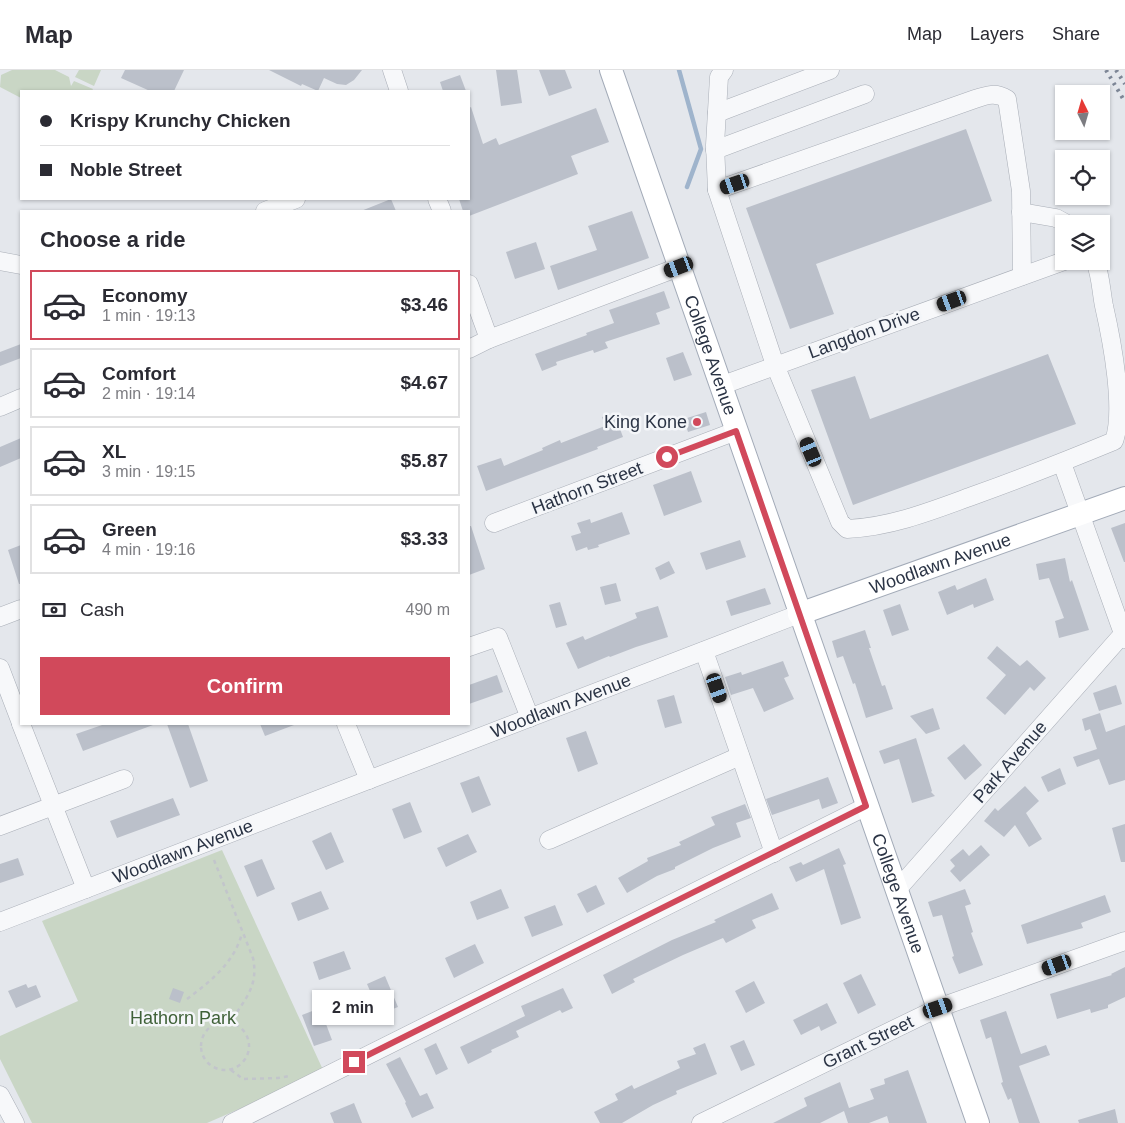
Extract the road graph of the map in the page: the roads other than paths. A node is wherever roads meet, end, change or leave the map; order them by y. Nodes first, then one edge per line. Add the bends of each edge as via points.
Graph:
1 (392, 70) edge
2 (611, 70) edge
3 (724, 70) edge
4 (830, 70) edge
5 (399, 90) edge
6 (865, 94) dead end
7 (717, 113) junction
8 (715, 150) junction
9 (717, 190) junction
10 (293, 200) edge
11 (268, 210) edge
12 (1021, 212) junction
13 (1055, 218) edge
14 (0, 261) edge
15 (1055, 264) edge
16 (20, 265) edge
17 (679, 267) junction
18 (1098, 270) edge
19 (1022, 276) junction
20 (470, 287) edge
21 (489, 338) junction
22 (470, 348) edge
23 (775, 365) junction
24 (720, 386) junction
25 (20, 398) edge
26 (0, 406) edge
27 (736, 431) junction
28 (1062, 463) junction
29 (1125, 498) edge
30 (1081, 514) junction
31 (494, 523) dead end
32 (20, 608) edge
33 (799, 614) junction
34 (0, 617) edge
35 (1124, 636) edge
36 (470, 648) edge
37 (704, 651) junction
38 (0, 668) edge
39 (530, 718) junction
40 (20, 721) edge
41 (21, 725) edge
42 (346, 725) edge
43 (740, 756) junction
44 (124, 779) dead end
45 (369, 780) junction
46 (53, 806) junction
47 (866, 806) junction
48 (0, 826) edge
49 (549, 840) dead end
50 (774, 853) junction
51 (86, 889) junction
52 (896, 891) junction
53 (0, 922) edge
54 (1125, 941) edge
55 (938, 1008) junction
56 (0, 1095) edge
57 (14, 1123) edge
58 (232, 1123) edge
59 (701, 1123) edge
60 (978, 1123) edge

1 - 5 street
2 - 17 main road, College Avenue
3 - 7 street via 720,77
4 - 7 street
6 - 8 street
7 - 8 street
8 - 9 street
9 - 12 street via 990,94 1007,99 1022,191
9 - 23 street
10 - 11 street
12 - 13 street
12 - 19 street
14 - 16 street
15 - 19 street, Langdon Drive
17 - 21 street
17 - 24 main road, College Avenue
18 - 28 street via 1120,378 1122,413 1119,434 1114,441
19 - 23 street, Langdon Drive
20 - 21 street
21 - 22 street
23 - 24 street, Langdon Drive
23 - 28 street via 840,522 847,529 884,525 920,515
24 - 27 main road, College Avenue
25 - 26 street
27 - 31 street, Hathorn Street
27 - 33 main road, College Avenue
28 - 30 street
29 - 30 main road, Woodlawn Avenue
30 - 33 main road, Woodlawn Avenue
30 - 35 street
32 - 34 street
33 - 37 street, Woodlawn Avenue
33 - 47 main road, College Avenue
35 - 52 street, Park Avenue
36 - 39 street via 498,636
37 - 39 street, Woodlawn Avenue
37 - 43 street
38 - 40 street
39 - 45 street, Woodlawn Avenue
41 - 46 street
42 - 45 street
43 - 49 street
43 - 50 street
44 - 46 street
45 - 51 street, Woodlawn Avenue
46 - 48 street
46 - 51 street
47 - 50 street
47 - 52 main road, College Avenue
50 - 58 street
51 - 53 street, Woodlawn Avenue
52 - 55 main road, College Avenue
54 - 55 street, Grant Street
55 - 59 street, Grant Street
55 - 60 main road, College Avenue
56 - 57 street

